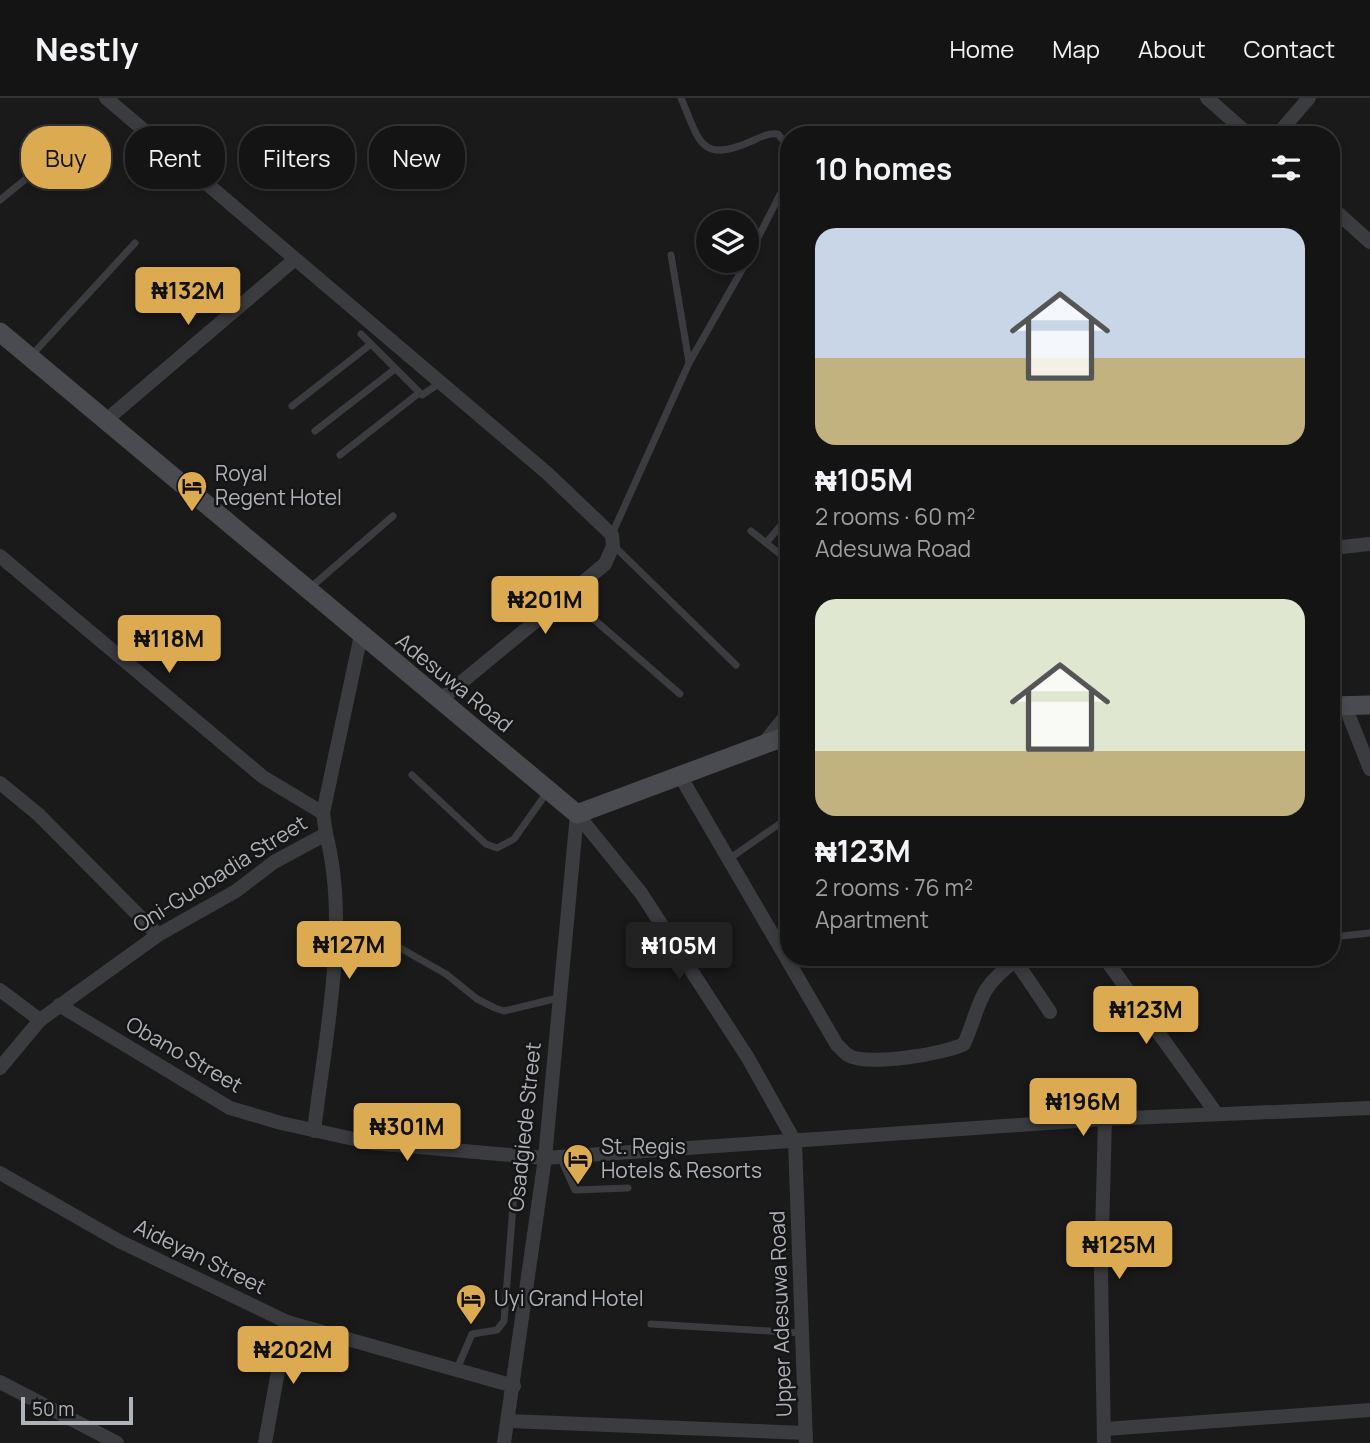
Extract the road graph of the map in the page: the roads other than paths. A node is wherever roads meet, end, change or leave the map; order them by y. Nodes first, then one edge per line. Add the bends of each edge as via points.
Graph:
1 (106, 98) edge
2 (681, 98) edge
3 (1207, 98) edge
4 (1308, 98) edge
5 (1239, 126) edge
6 (1285, 126) edge
7 (780, 137) edge
8 (21, 183) edge
9 (780, 195) edge
10 (0, 200) edge
11 (1340, 215) edge
12 (759, 236) edge
13 (1370, 242) edge
14 (135, 243) dead end
15 (671, 255) dead end
16 (294, 260) junction
17 (740, 273) edge
18 (361, 334) dead end
19 (2, 340) edge
20 (371, 344) junction
21 (29, 357) junction
22 (690, 363) junction
23 (396, 369) junction
24 (440, 383) junction
25 (419, 393) junction
26 (292, 406) dead end
27 (105, 421) junction
28 (315, 431) dead end
29 (340, 455) dead end
30 (393, 516) dead end
31 (780, 526) edge
32 (751, 531) dead end
33 (613, 540) junction
34 (766, 543) junction
35 (1370, 544) edge
36 (1340, 547) edge
37 (780, 554) edge
38 (0, 556) edge
39 (307, 590) junction
40 (567, 596) junction
41 (360, 635) junction
42 (736, 665) dead end
43 (680, 694) dead end
44 (440, 700) junction
45 (1370, 705) edge
46 (1340, 706) edge
47 (1340, 710) edge
48 (780, 723) edge
49 (780, 737) edge
50 (764, 743) junction
51 (1370, 769) edge
52 (679, 774) junction
53 (412, 775) dead end
54 (0, 783) edge
55 (549, 790) junction
56 (323, 813) junction
57 (577, 814) junction
58 (780, 823) edge
59 (326, 834) junction
60 (729, 859) junction
61 (338, 924) junction
62 (1370, 933) edge
63 (158, 935) junction
64 (1340, 936) edge
65 (780, 946) edge
66 (792, 966) edge
67 (1006, 966) edge
68 (1019, 966) edge
69 (1110, 966) edge
70 (0, 990) edge
71 (558, 998) junction
72 (59, 1005) junction
73 (1050, 1012) dead end
74 (40, 1020) junction
75 (0, 1068) edge
76 (1370, 1108) edge
77 (1216, 1114) junction
78 (1105, 1119) junction
79 (314, 1131) junction
80 (795, 1142) junction
81 (552, 1157) junction
82 (0, 1173) edge
83 (628, 1188) dead end
84 (514, 1193) dead end
85 (287, 1322) junction
86 (651, 1324) dead end
87 (802, 1333) junction
88 (457, 1370) junction
89 (0, 1382) edge
90 (514, 1386) junction
91 (1370, 1410) edge
92 (508, 1421) junction
93 (1104, 1436) edge
94 (806, 1438) edge
95 (117, 1443) edge
96 (265, 1443) edge
97 (505, 1443) edge

1 - 16 street
2 - 7 lane via 696,133 713,152 735,149 771,133
3 - 5 street
4 - 6 street
8 - 10 lane
9 - 12 lane
11 - 13 street
14 - 21 lane
15 - 22 lane
16 - 24 street
16 - 27 street
17 - 22 lane
18 - 20 lane
19 - 21 street, Adesuwa Road
20 - 23 lane
20 - 26 lane
21 - 27 street, Adesuwa Road
22 - 33 lane
23 - 25 lane
23 - 28 lane
24 - 25 lane via 426,394
24 - 33 street via 547,474
25 - 29 lane
27 - 39 street, Adesuwa Road
30 - 39 lane
31 - 34 lane
32 - 34 lane
33 - 40 street via 605,564
33 - 42 lane
34 - 37 lane
35 - 36 street
38 - 56 street via 263,777
39 - 41 street, Adesuwa Road
40 - 43 lane
40 - 44 street
41 - 44 street, Adesuwa Road
41 - 56 street, Oni-Guobadia Street
44 - 55 street, Adesuwa Road
45 - 46 street
47 - 51 street
48 - 50 street
49 - 50 street
50 - 52 street
52 - 57 street
52 - 60 street
53 - 55 lane via 486,844 497,848 514,839
54 - 63 street via 39,815
55 - 57 street, Adesuwa Road
56 - 59 street, Oni-Guobadia Street
57 - 71 street, Osadgiede Street
57 - 80 street, Adesuwa Road via 656,916 748,1058
58 - 60 lane
59 - 61 street via 334,863
59 - 63 street, Oni-Guobadia Street
60 - 65 street
61 - 71 lane via 363,927 495,1008 505,1010
61 - 79 street
62 - 64 lane
63 - 72 street, Oni-Guobadia Street
66 - 67 street via 838,1045 850,1056 882,1059 951,1051 964,1044 982,992
68 - 73 street
69 - 77 street
70 - 74 street
71 - 81 street, Osadgiede Street
72 - 74 street, Oni-Guobadia Street
72 - 79 street, Obano Street via 230,1108
74 - 75 street, Oni-Guobadia Street
76 - 77 street, Obano Street
77 - 78 street, Obano Street
78 - 80 street, Obano Street
78 - 93 street via 1101,1272
79 - 81 street, Obano Street via 372,1143
80 - 81 street, Obano Street
80 - 87 street, Upper Adesuwa Road
81 - 83 lane via 575,1190
81 - 90 street, Osadgiede Street
82 - 85 street, Aideyan Street via 119,1241
84 - 88 lane via 504,1321 497,1330 472,1334
85 - 88 street, Aideyan Street
85 - 96 street
86 - 87 lane
87 - 94 street, Upper Adesuwa Road
88 - 90 street, Aideyan Street
89 - 95 street
90 - 92 street, Osadgiede Street
91 - 93 street
92 - 94 street
92 - 97 street, Osadgiede Street

